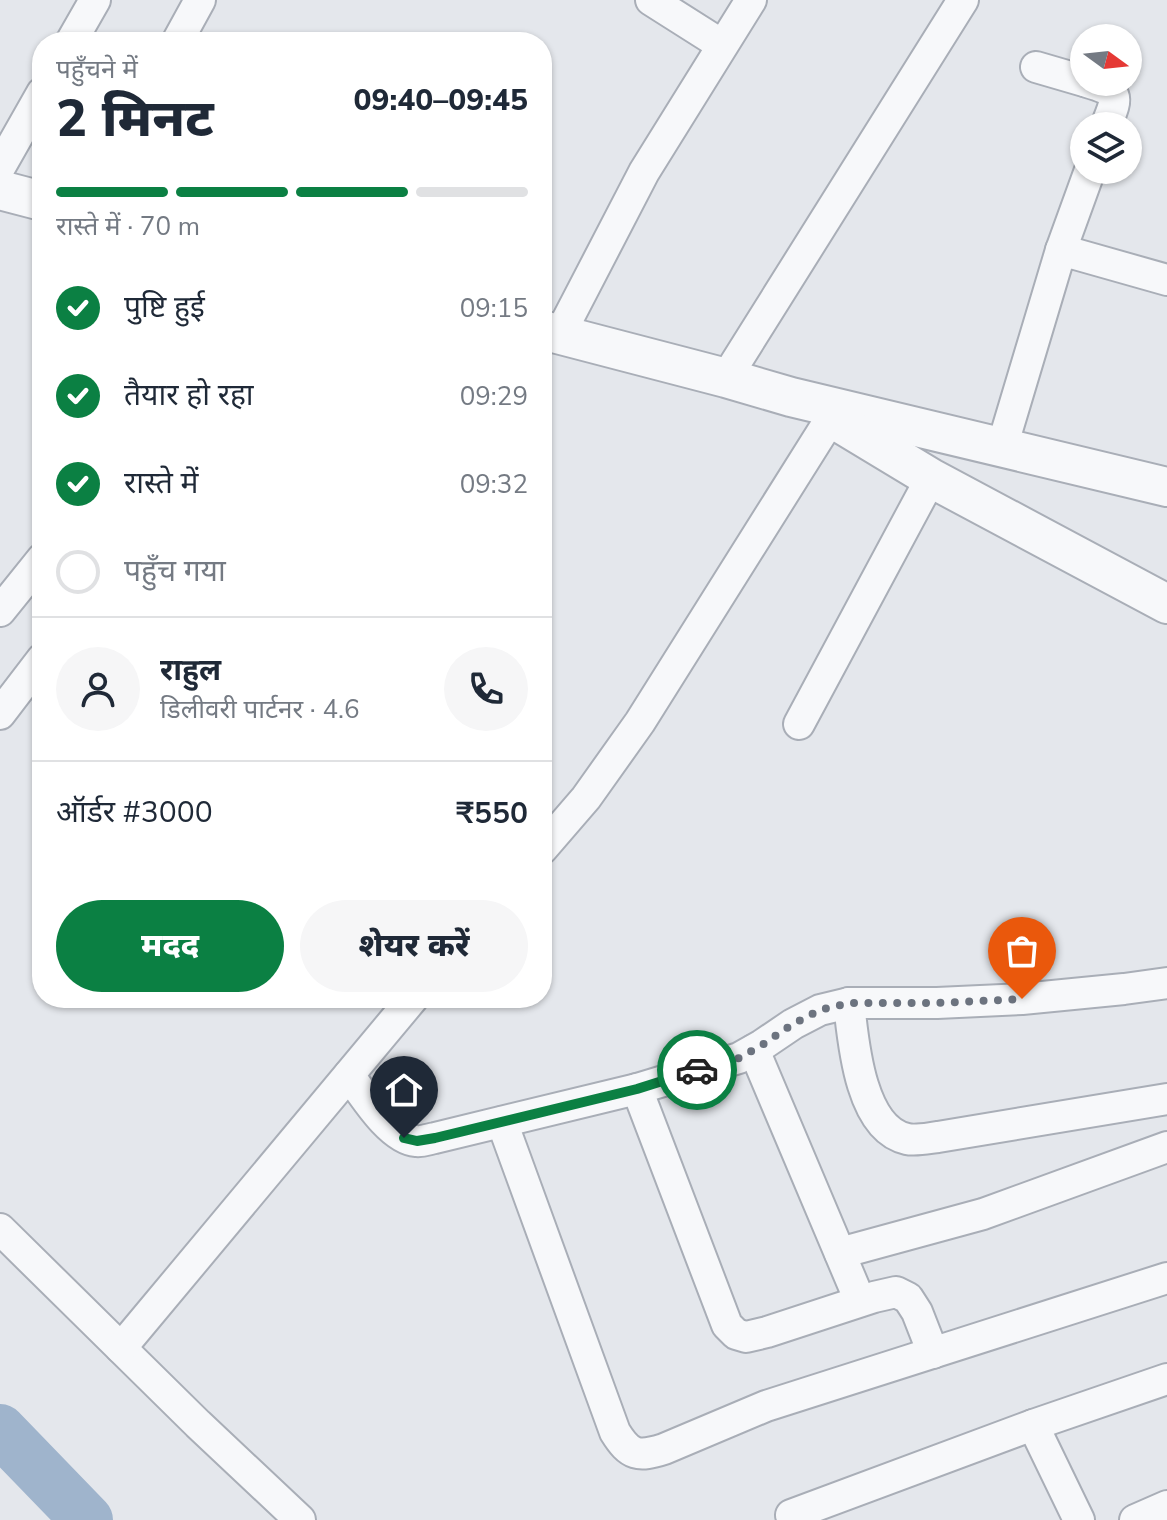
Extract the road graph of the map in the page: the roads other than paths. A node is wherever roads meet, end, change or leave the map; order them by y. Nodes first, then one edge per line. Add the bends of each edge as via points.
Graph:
1 (200, 0) edge
2 (651, 0) edge
3 (751, 0) edge
4 (963, 0) edge
5 (84, 3) edge
6 (74, 32) edge
7 (182, 32) edge
8 (722, 45) junction
9 (1036, 67) dead end
10 (1070, 77) edge
11 (32, 111) edge
12 (0, 167) edge
13 (1085, 184) edge
14 (0, 190) edge
15 (32, 198) edge
16 (1061, 250) junction
17 (1167, 280) edge
18 (552, 330) edge
19 (552, 332) edge
20 (726, 378) junction
21 (791, 397) junction
22 (831, 418) junction
23 (1002, 447) junction
24 (931, 478) junction
25 (1167, 487) edge
26 (32, 571) edge
27 (1167, 604) edge
28 (0, 611) edge
29 (32, 666) edge
30 (9, 683) edge
31 (0, 714) edge
32 (799, 724) dead end
33 (552, 837) edge
34 (1167, 983) edge
35 (849, 1003) junction
36 (405, 1008) edge
37 (754, 1050) junction
38 (349, 1075) junction
39 (637, 1089) junction
40 (1167, 1099) edge
41 (502, 1122) junction
42 (1167, 1147) edge
43 (0, 1229) edge
44 (840, 1253) junction
45 (1167, 1278) edge
46 (860, 1301) junction
47 (121, 1348) junction
48 (933, 1353) junction
49 (1167, 1379) edge
50 (1033, 1425) junction
51 (1167, 1506) edge
52 (791, 1515) dead end
53 (300, 1520) edge
54 (1079, 1520) edge
55 (1135, 1520) edge

1 - 7 street
2 - 8 street
3 - 8 street
4 - 20 street
5 - 6 street
8 - 18 street
9 - 10 street
11 - 12 street
13 - 16 street
14 - 15 street
16 - 17 street
16 - 23 street
19 - 20 street
20 - 21 street
21 - 22 street
21 - 23 street
22 - 24 street
22 - 33 street via 640,722
23 - 25 street
24 - 27 street
24 - 32 street
26 - 28 street
29 - 30 street
30 - 31 street
34 - 35 street via 1022,999
35 - 37 street via 820,1010
35 - 40 street via 854,1056 869,1099 881,1123 908,1139
36 - 38 street
37 - 39 street
37 - 44 street
38 - 41 street via 404,1138 417,1141
38 - 47 street
39 - 41 street
39 - 46 street via 727,1325 736,1334 767,1332
41 - 48 street via 615,1432 633,1453 664,1449 766,1406
42 - 44 street via 983,1214
43 - 47 street
44 - 46 street
45 - 48 street
46 - 48 street via 896,1292 908,1298
47 - 53 street
49 - 50 street
50 - 52 street
50 - 54 street
51 - 55 street

